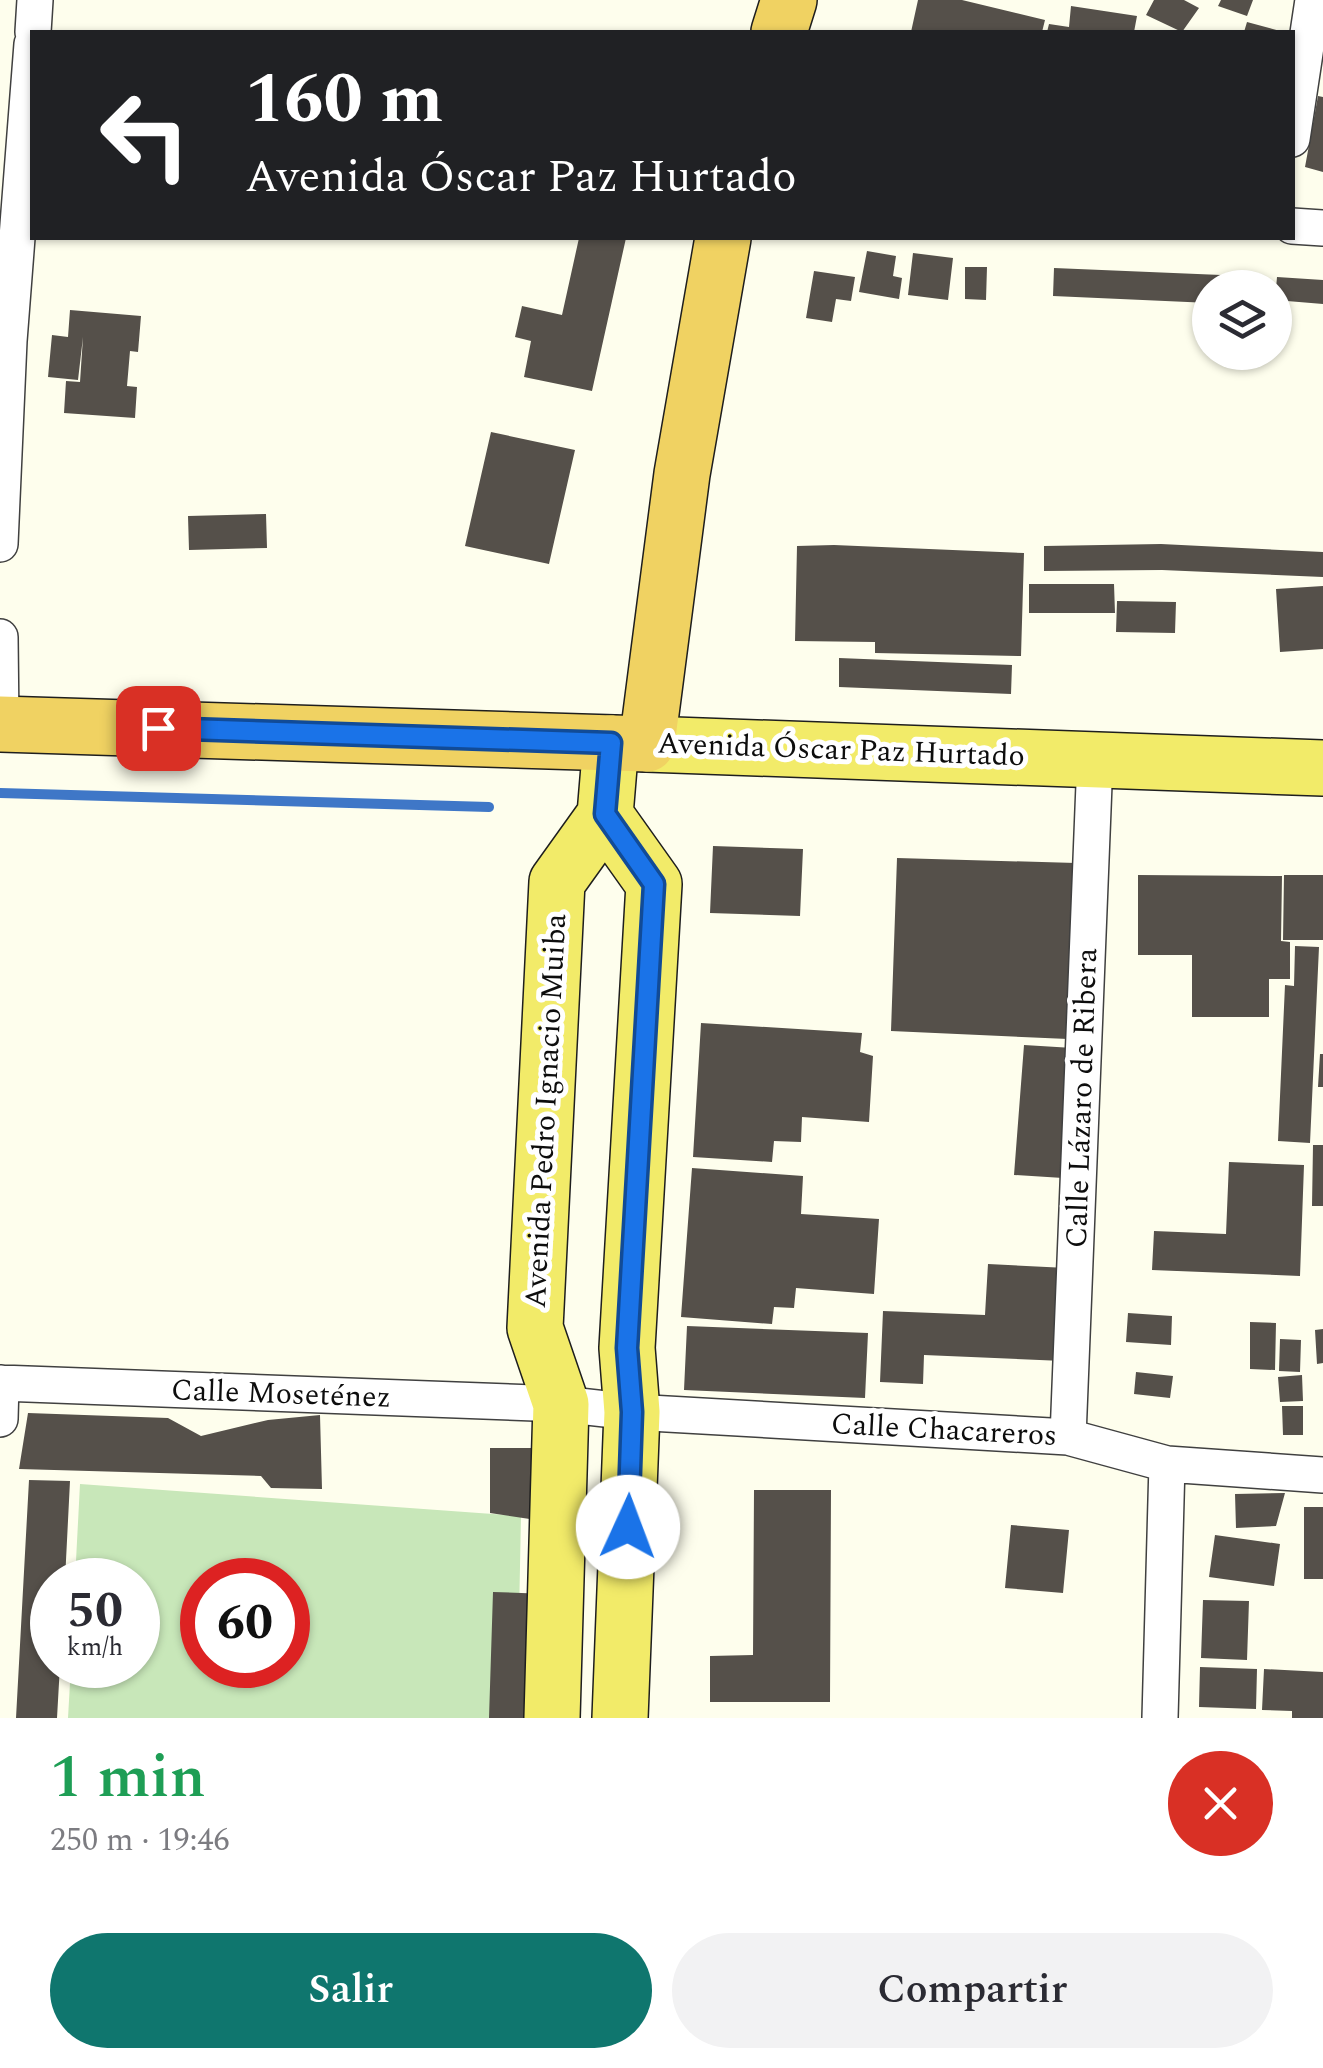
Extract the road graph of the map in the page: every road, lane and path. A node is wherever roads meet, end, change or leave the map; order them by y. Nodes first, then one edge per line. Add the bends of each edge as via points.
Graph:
1 (35, 0) edge
2 (788, 0) edge
3 (1314, 0) edge
4 (33, 30) edge
5 (780, 30) edge
6 (30, 79) edge
7 (1295, 119) edge
8 (1295, 226) edge
9 (1323, 228) edge
10 (723, 240) edge
11 (0, 544) edge
12 (0, 637) edge
13 (0, 724) edge
14 (629, 743) junction
15 (1095, 759) junction
16 (1323, 768) edge
17 (605, 814) junction
18 (1, 1384) edge
19 (562, 1404) junction
20 (632, 1412) junction
21 (0, 1419) edge
22 (1068, 1436) junction
23 (1167, 1464) junction
24 (1323, 1474) edge
25 (552, 1718) edge
26 (620, 1718) edge
27 (1160, 1718) edge

1 - 4 street
2 - 5 highway
3 - 7 street
6 - 11 street via 8,341
8 - 9 street
10 - 14 highway
12 - 13 street
13 - 14 highway, Avenida Óscar Paz Hurtado
14 - 15 main road, Avenida Óscar Paz Hurtado
14 - 17 main road
15 - 16 main road, Avenida Óscar Paz Hurtado
15 - 22 street, Calle Lázaro de Ribera
17 - 19 main road, Avenida Pedro Ignacio Muiba via 557,882 535,1328
17 - 20 main road via 654,884 627,1348
18 - 19 street, Calle Moseténez
18 - 21 street
19 - 20 street, Calle Chacareros
19 - 25 main road, Avenida Pedro Ignacio Muiba
20 - 22 street, Calle Chacareros
20 - 26 main road
22 - 23 street, Calle Chacareros
23 - 24 street, Calle Chacareros
23 - 27 street

